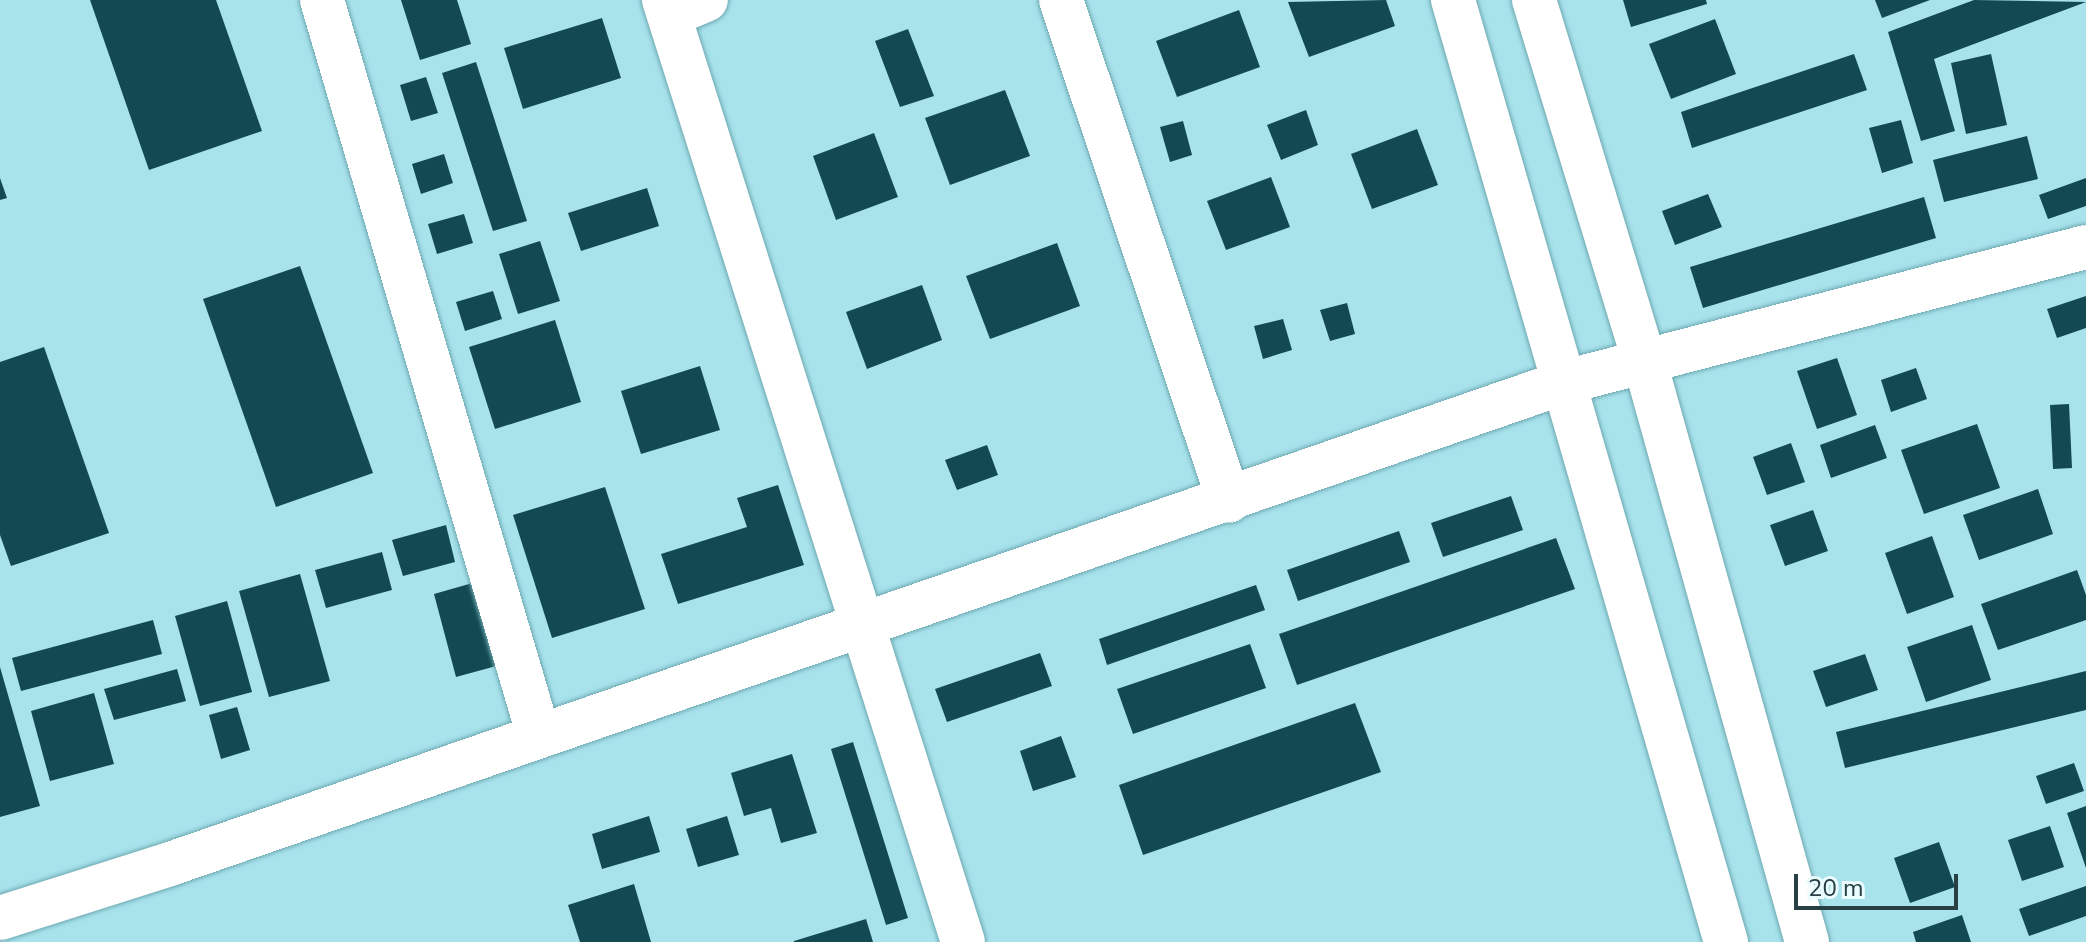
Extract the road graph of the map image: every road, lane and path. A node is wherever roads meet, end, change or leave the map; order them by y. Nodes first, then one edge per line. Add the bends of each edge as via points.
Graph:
1 (322, 0) edge
2 (1061, 0) edge
3 (1453, 0) edge
4 (1534, 0) edge
5 (680, 5) edge
6 (2086, 247) edge
7 (1644, 359) junction
8 (1565, 382) junction
9 (1229, 501) junction
10 (861, 625) junction
11 (538, 733) junction
12 (0, 918) edge
13 (963, 942) edge
14 (1726, 942) edge
15 (1807, 942) edge

1 - 11 street
2 - 9 street
3 - 8 street
4 - 7 street
5 - 10 street
6 - 7 street
7 - 8 street
7 - 15 street
8 - 9 street
8 - 14 street
9 - 10 street
10 - 11 street
10 - 13 street
11 - 12 street via 170,864

